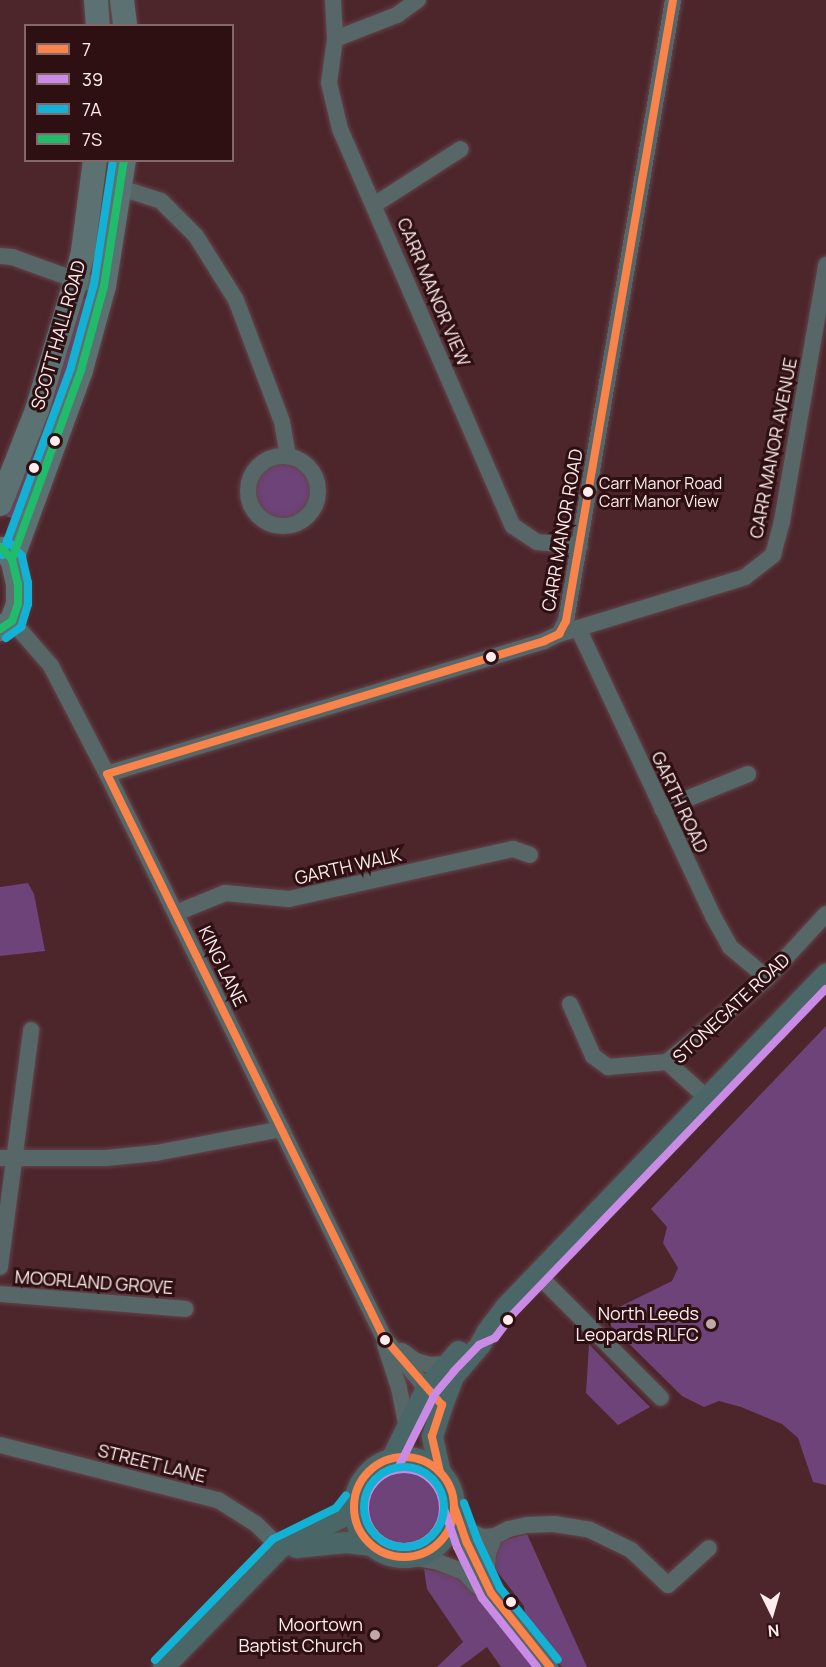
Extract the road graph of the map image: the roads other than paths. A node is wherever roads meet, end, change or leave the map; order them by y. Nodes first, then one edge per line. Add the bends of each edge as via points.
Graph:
1 (96, 0) edge
2 (122, 0) edge
3 (333, 0) edge
4 (418, 0) edge
5 (673, 0) edge
6 (99, 24) edge
7 (125, 24) edge
8 (334, 39) junction
9 (461, 149) dead end
10 (95, 162) edge
11 (124, 162) edge
12 (121, 188) junction
13 (374, 205) junction
14 (0, 256) edge
15 (826, 264) edge
16 (76, 280) junction
17 (104, 286) junction
18 (288, 456) junction
19 (0, 504) edge
20 (580, 546) junction
21 (6, 553) edge
22 (6, 625) edge
23 (578, 628) junction
24 (560, 634) junction
25 (107, 774) junction
26 (748, 774) dead end
27 (662, 809) junction
28 (530, 855) dead end
29 (176, 913) junction
30 (826, 914) edge
31 (826, 974) edge
32 (767, 978) junction
33 (570, 1004) dead end
34 (31, 1030) dead end
35 (667, 1062) junction
36 (707, 1098) junction
37 (282, 1129) junction
38 (6, 1159) edge
39 (0, 1267) edge
40 (537, 1274) junction
41 (0, 1294) edge
42 (185, 1309) dead end
43 (487, 1331) junction
44 (384, 1338) junction
45 (446, 1364) junction
46 (426, 1388) junction
47 (661, 1398) dead end
48 (442, 1405) junction
49 (406, 1428) junction
50 (0, 1445) edge
51 (391, 1459) junction
52 (440, 1472) junction
53 (354, 1501) junction
54 (454, 1506) junction
55 (463, 1529) junction
56 (495, 1536) junction
57 (370, 1545) junction
58 (280, 1547) junction
59 (709, 1548) dead end
60 (412, 1557) junction
61 (489, 1585) junction
62 (163, 1667) edge
63 (550, 1667) edge

1 - 6 highway
2 - 7 highway
3 - 8 street, CARR MANOR VIEW
4 - 8 street via 397,15
5 - 20 street, CARR MANOR ROAD
8 - 13 street, CARR MANOR VIEW via 329,83 340,129
9 - 13 street
10 - 16 highway, SCOTT HALL ROAD
11 - 12 highway, SCOTT HALL ROAD
12 - 17 highway, SCOTT HALL ROAD
12 - 18 street via 161,201 196,236 236,300 282,422
13 - 20 street, CARR MANOR VIEW via 513,526 537,542
14 - 16 street
15 - 23 street, CARR MANOR AVENUE via 773,555 745,576
16 - 17 street
16 - 19 highway, SCOTT HALL ROAD via 37,410
17 - 21 highway, SCOTT HALL ROAD via 81,370
18 - 18 street via 301,460 313,471 319,488 317,503 308,518 291,527 270,525 256,516 248,497 249,480 258,466 269,459
20 - 24 street, CARR MANOR ROAD
21 - 22 highway via 18,584 18,604
22 - 25 street, KING LANE via 51,666
23 - 24 street, CARR MANOR AVENUE
23 - 27 street, GARTH ROAD
24 - 25 street, CARR MANOR ROAD
25 - 29 street, KING LANE
26 - 27 street
27 - 32 street, GARTH ROAD via 730,947
28 - 29 street, GARTH WALK via 513,849 290,899 225,893
29 - 37 street, KING LANE
30 - 32 street, STONEGATE ROAD
31 - 36 main road
32 - 35 street, STONEGATE ROAD
33 - 35 street via 593,1056 608,1067
34 - 38 street
35 - 36 street, STONEGATE ROAD
36 - 40 main road
37 - 38 street via 156,1153 96,1159
37 - 44 street, KING LANE
38 - 39 street
40 - 43 main road
40 - 47 street
41 - 42 street, MOORLAND GROVE
43 - 45 main road via 473,1336
43 - 48 main road via 453,1376
44 - 45 street, KING LANE via 416,1361
44 - 46 street, KING LANE
44 - 49 street, KING LANE
45 - 46 main road
46 - 48 main road
46 - 49 main road
48 - 52 main road via 432,1436
49 - 51 main road
50 - 58 street, STREET LANE via 218,1500 256,1524
51 - 52 main road via 417,1459
51 - 53 main road via 366,1474
52 - 54 main road
53 - 57 main road via 354,1517
53 - 58 main road via 343,1516
54 - 55 street
54 - 60 main road via 453,1520 438,1545
55 - 56 street via 483,1537
55 - 61 street
56 - 59 street via 527,1525 554,1524 590,1530 631,1550 668,1585
56 - 61 street via 488,1553
57 - 58 main road via 346,1542
57 - 60 main road via 393,1557
58 - 62 main road
60 - 61 street via 464,1572 476,1585
61 - 63 street

